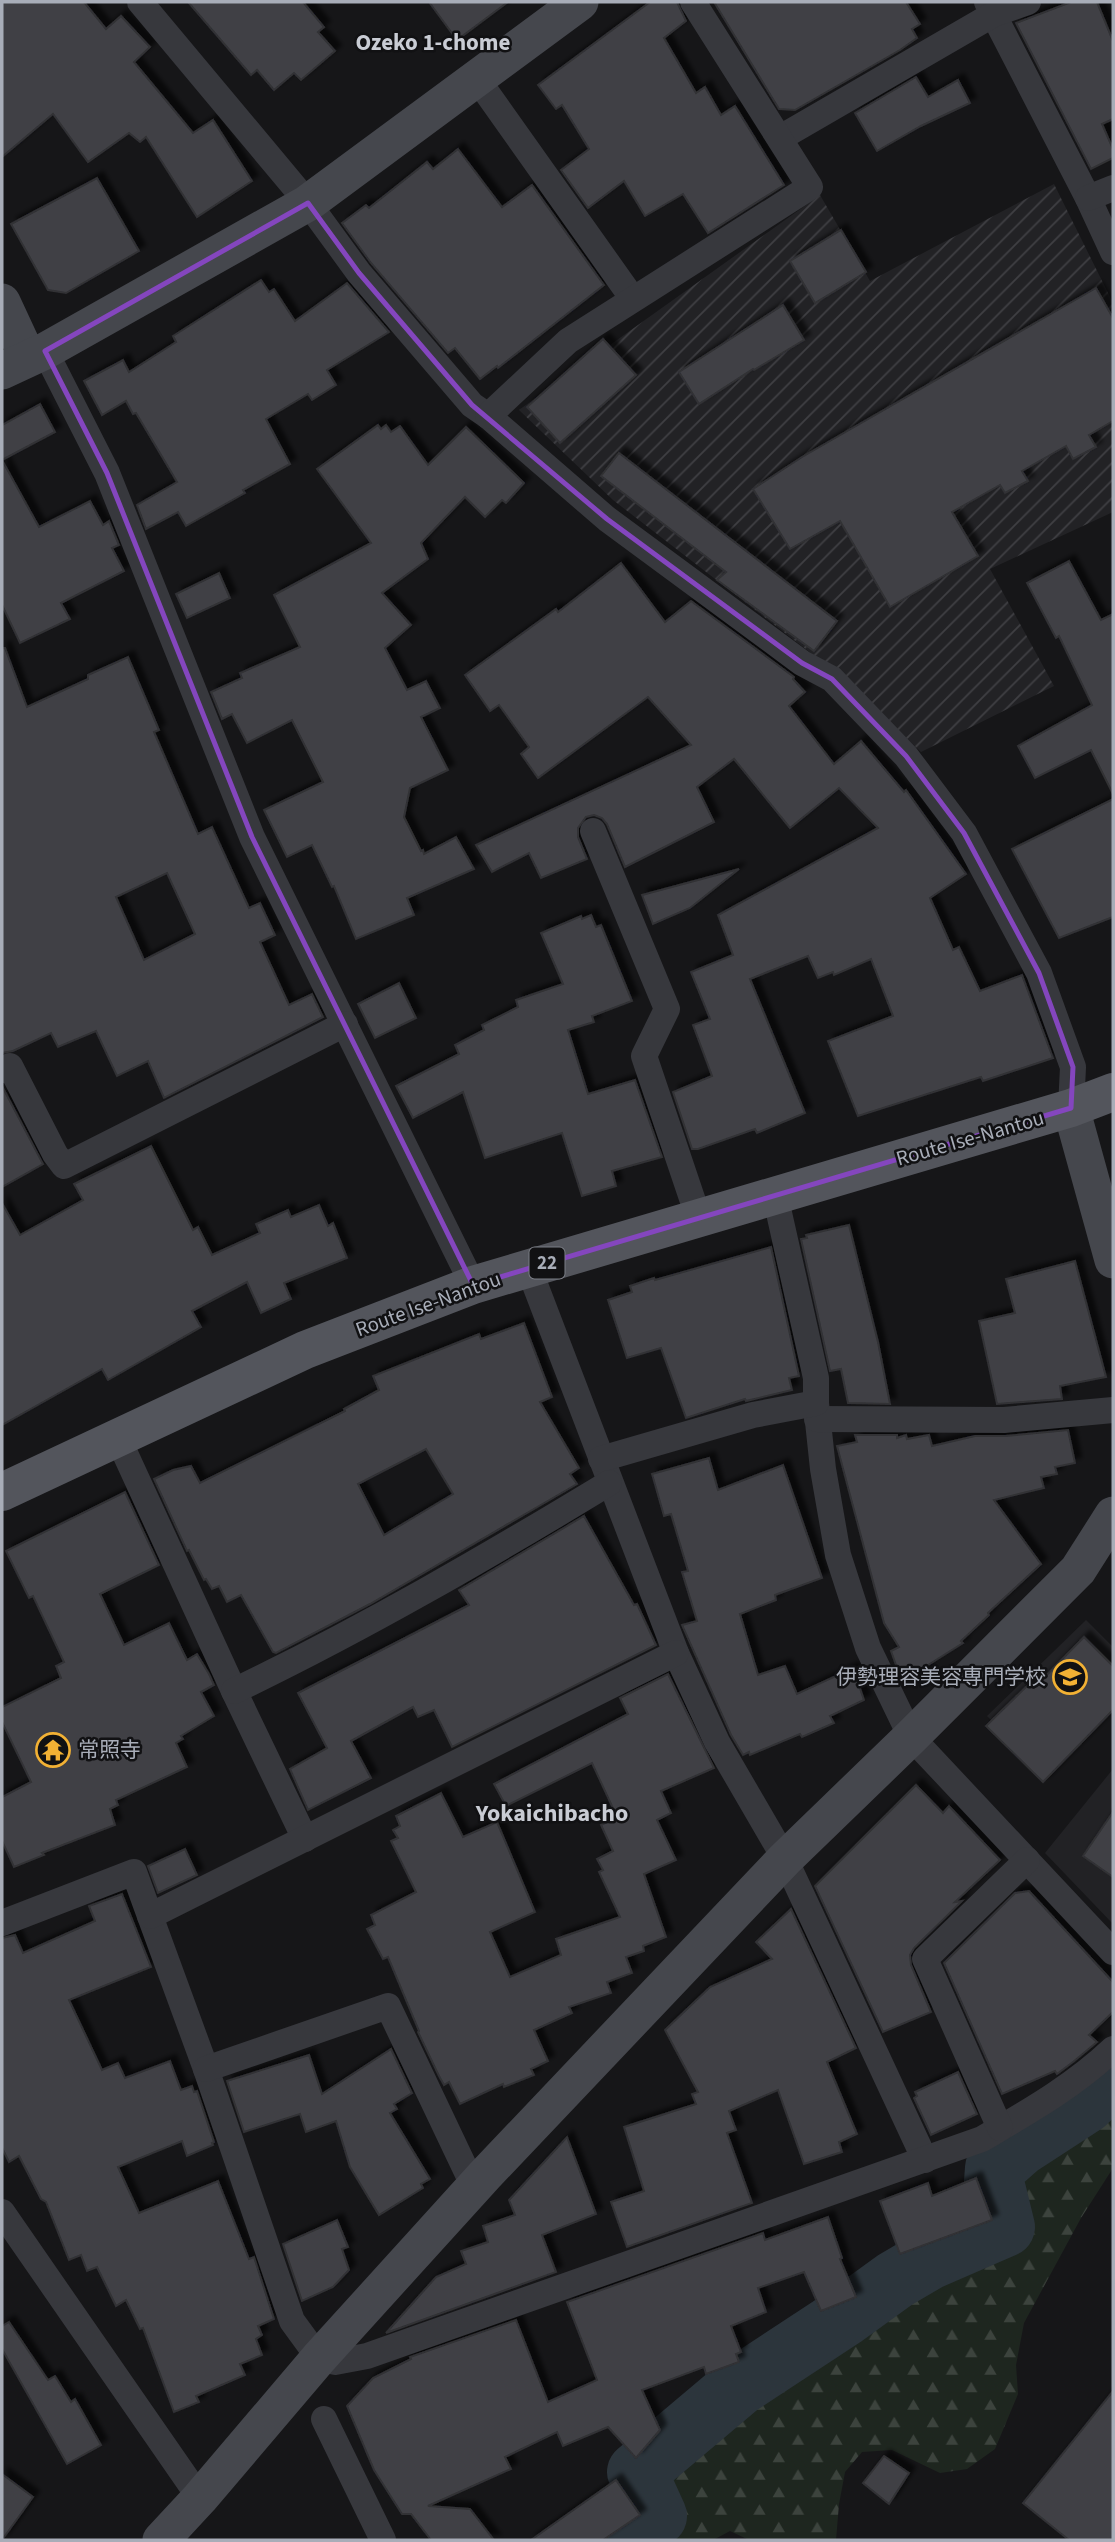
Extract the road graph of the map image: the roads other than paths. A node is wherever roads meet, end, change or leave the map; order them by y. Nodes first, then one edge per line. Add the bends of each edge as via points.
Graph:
1 (580, 2) edge
2 (693, 2) edge
3 (1028, 2) edge
4 (154, 6) edge
5 (990, 8) edge
6 (477, 79) junction
7 (780, 138) junction
8 (1113, 188) edge
9 (1088, 198) junction
10 (309, 203) junction
11 (1113, 252) edge
12 (633, 299) junction
13 (2, 302) edge
14 (25, 360) edge
15 (488, 416) junction
16 (593, 831) dead end
17 (345, 1024) junction
18 (2, 1070) edge
19 (1113, 1092) edge
20 (1071, 1108) junction
21 (775, 1195) junction
22 (699, 1219) junction
23 (1113, 1261) edge
24 (529, 1269) junction
25 (473, 1285) junction
26 (1113, 1410) edge
27 (817, 1411) junction
28 (117, 1436) junction
29 (605, 1471) junction
30 (5, 1483) edge
31 (1113, 1515) edge
32 (676, 1653) junction
33 (234, 1690) junction
34 (911, 1737) junction
35 (305, 1839) junction
36 (785, 1859) junction
37 (1027, 1860) junction
38 (150, 1916) junction
39 (2, 1923) edge
40 (1113, 1952) edge
41 (1113, 2049) edge
42 (206, 2068) junction
43 (1000, 2128) junction
44 (925, 2160) junction
45 (474, 2187) junction
46 (2, 2212) edge
47 (319, 2358) junction
48 (324, 2418) dead end
49 (200, 2498) junction
50 (161, 2540) edge
51 (383, 2540) edge

1 - 6 street
2 - 7 street
3 - 5 street
4 - 10 street
5 - 7 street
5 - 9 street
6 - 10 street
6 - 12 street
7 - 12 street via 810,187
8 - 9 street
9 - 11 street
10 - 14 street
10 - 15 street via 359,273 436,365
12 - 15 street via 568,341
13 - 14 street
14 - 17 street via 107,473 252,837
15 - 20 street via 607,519 802,663 832,679 906,756 964,833 1039,973 1073,1067
16 - 22 street via 667,1009 645,1056
17 - 18 street via 64,1166 10,1066
17 - 25 street
19 - 20 main road, Route Ise-Nantou / 22
20 - 21 main road, Route Ise-Nantou / 22
20 - 23 street
21 - 22 main road, Route Ise-Nantou / 22
21 - 27 street via 816,1378
22 - 24 main road, Route Ise-Nantou / 22
24 - 25 main road, Route Ise-Nantou / 22
24 - 29 street
25 - 28 main road, Route Ise-Nantou / 22 via 305,1350
26 - 27 street via 1004,1420
27 - 29 street via 753,1416
27 - 34 street via 838,1555 868,1648
28 - 30 main road, Route Ise-Nantou / 22
28 - 33 street
29 - 32 street
29 - 33 street via 507,1545 324,1647
31 - 34 street via 1078,1570
32 - 35 street
32 - 36 street via 717,1742
33 - 35 street
34 - 36 street
34 - 37 street
35 - 38 street
36 - 44 street
36 - 45 street
37 - 40 street
37 - 43 street via 925,1959
38 - 39 street via 134,1872
38 - 42 street
41 - 43 street via 1037,2107
42 - 45 street via 388,2006
42 - 47 street via 292,2321
43 - 44 street
44 - 47 street via 367,2356 335,2362
45 - 47 street
46 - 49 street
47 - 49 street
48 - 51 street
49 - 50 street

